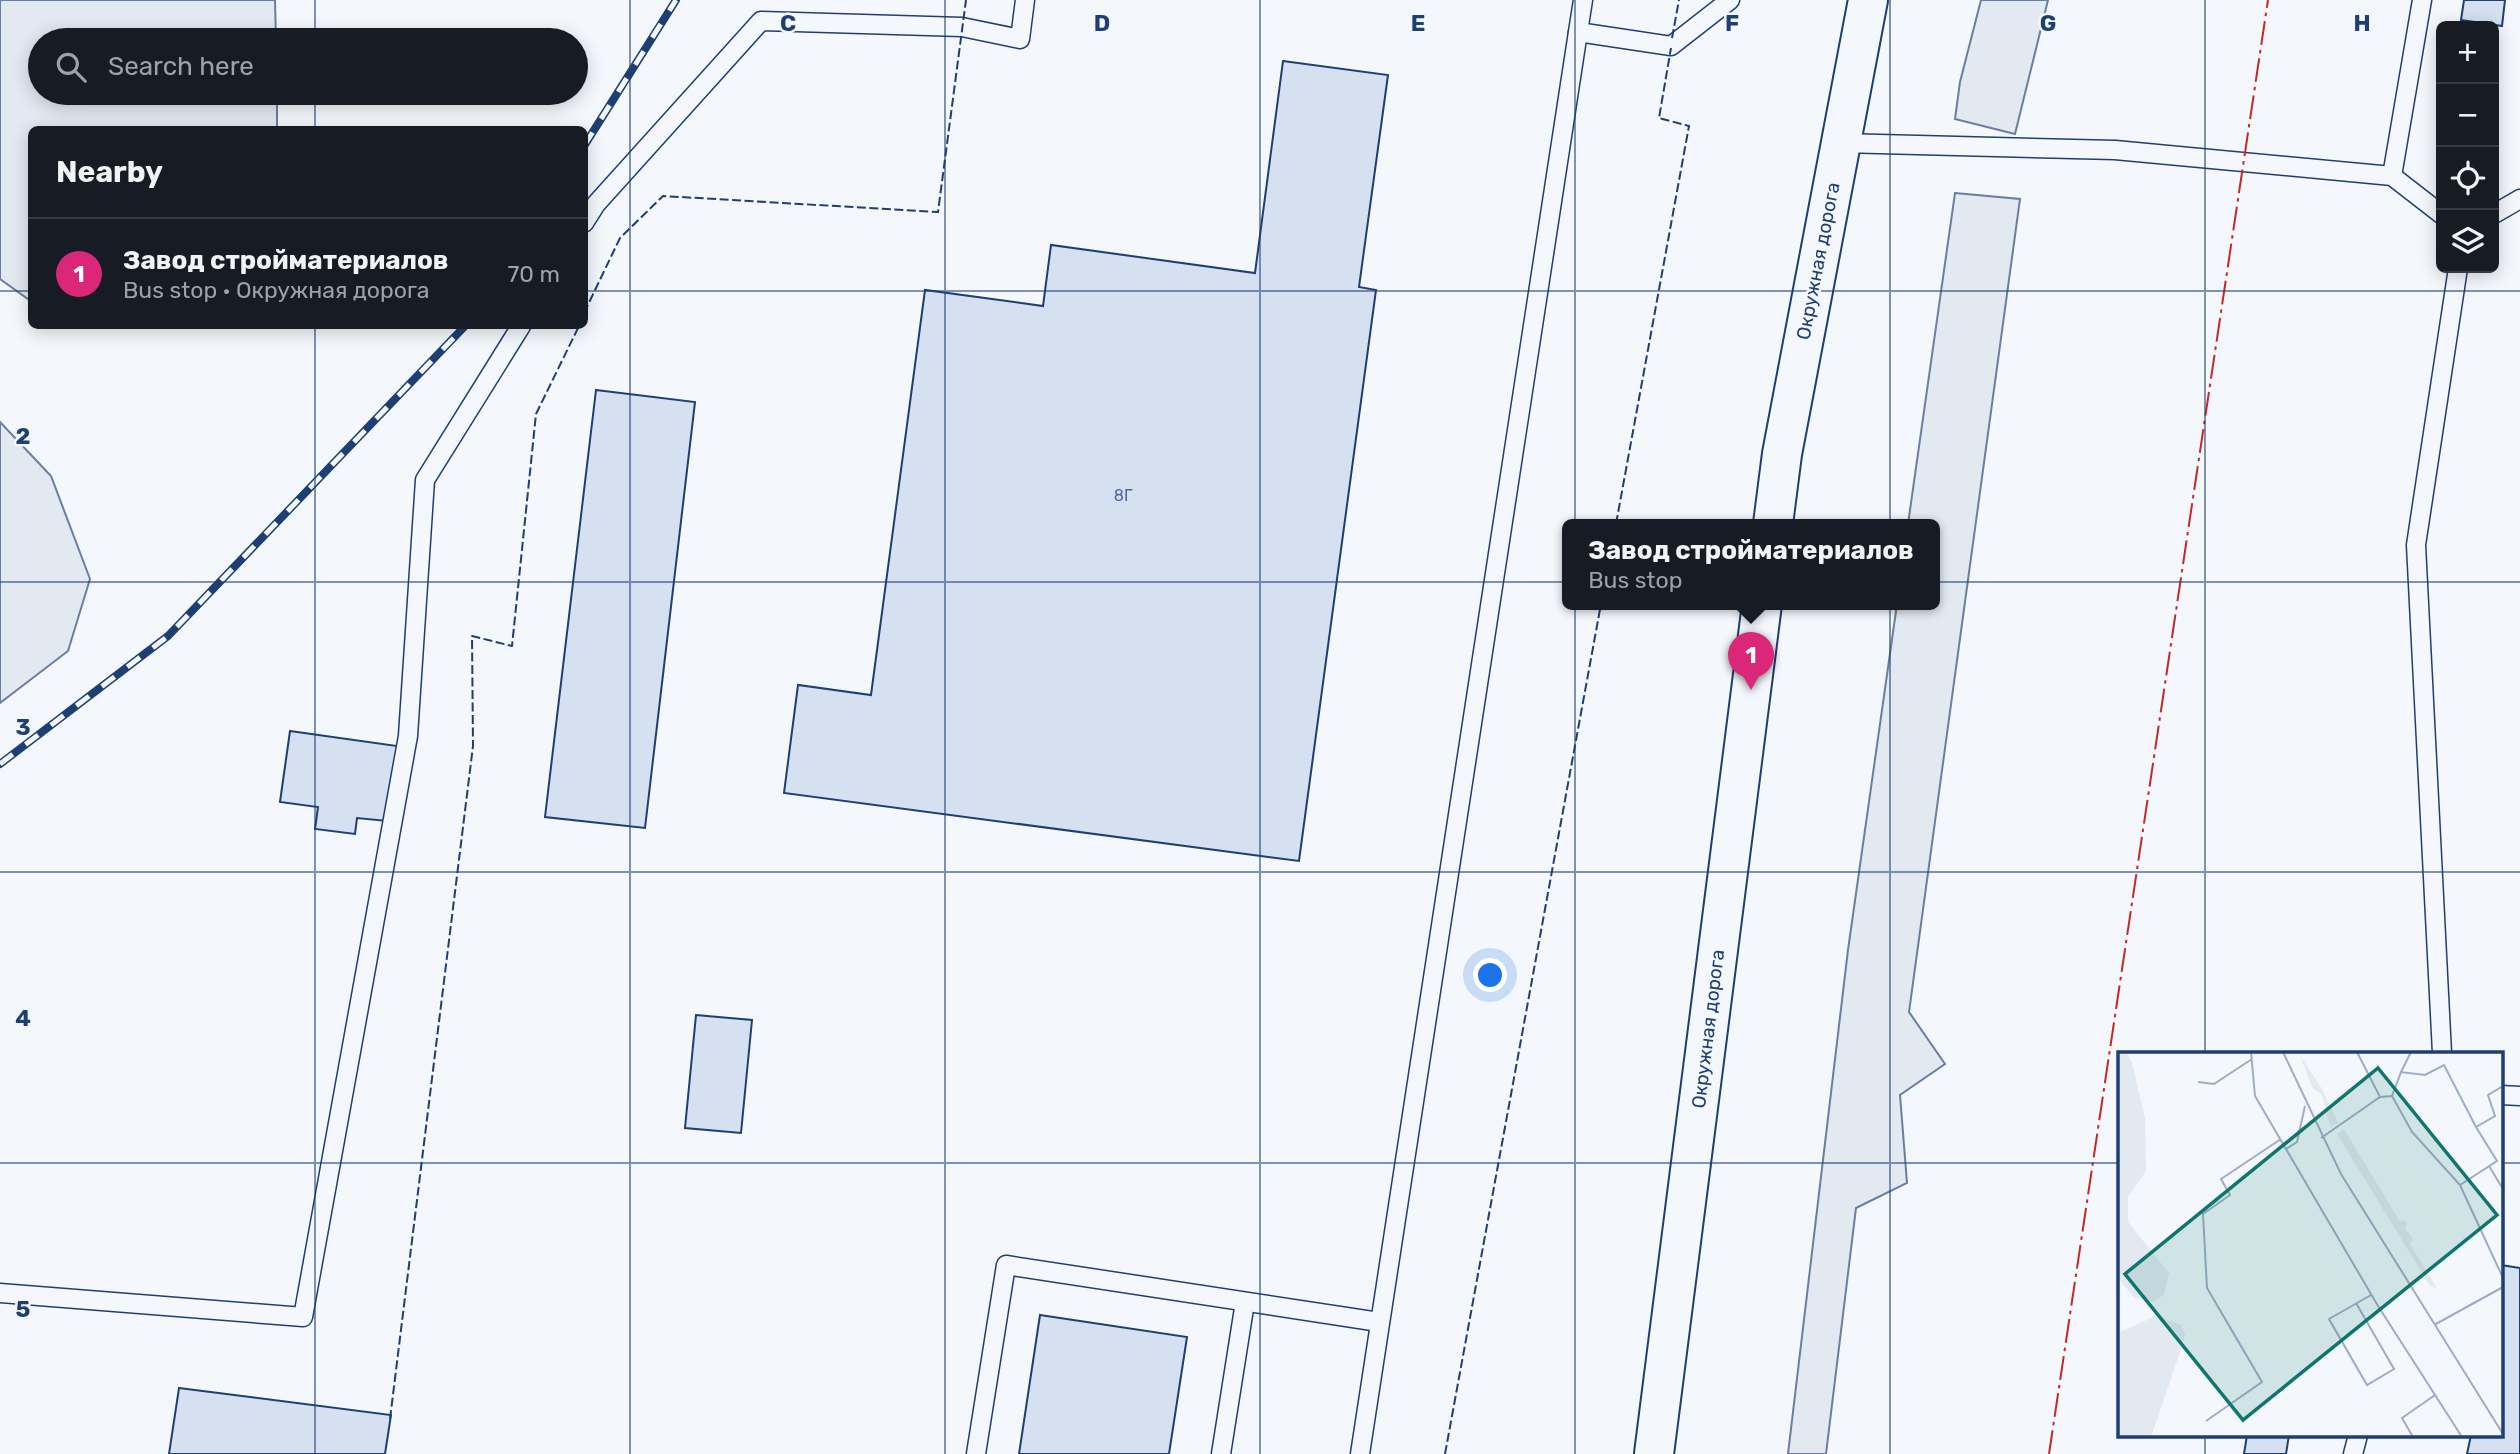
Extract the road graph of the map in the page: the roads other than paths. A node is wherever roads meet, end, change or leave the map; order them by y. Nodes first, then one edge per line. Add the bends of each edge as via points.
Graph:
1 (1025, 0) edge
2 (1583, 0) edge
3 (1730, 0) edge
4 (1868, 0) edge
5 (2422, 0) edge
6 (1578, 32) junction
7 (1840, 143) junction
8 (2392, 176) junction
9 (2520, 199) edge
10 (2436, 211) edge
11 (2499, 212) edge
12 (588, 217) edge
13 (2457, 273) edge
14 (519, 329) edge
15 (1774, 519) edge
16 (1761, 610) edge
17 (2442, 1052) edge
18 (2502, 1095) edge
19 (2520, 1096) edge
20 (0, 1293) edge
21 (1245, 1302) junction
22 (1379, 1322) junction
23 (2358, 1436) edge
24 (976, 1454) edge
25 (1221, 1454) edge
26 (1360, 1454) edge
27 (1654, 1454) edge
28 (2353, 1454) edge

1 - 12 lane via 1020,38 962,27 761,22
2 - 6 lane
3 - 6 lane via 1671,46
4 - 7 highway, Окружная дорога
5 - 8 lane
6 - 22 lane
7 - 8 lane via 2115,150
7 - 15 highway, Окружная дорога
8 - 10 lane
9 - 11 lane
13 - 17 lane via 2416,545
14 - 20 lane via 425,480 408,736 303,1317
16 - 27 highway, Окружная дорога
18 - 19 lane
21 - 22 lane
21 - 24 lane via 1006,1265
21 - 25 lane
22 - 26 lane
23 - 28 lane

